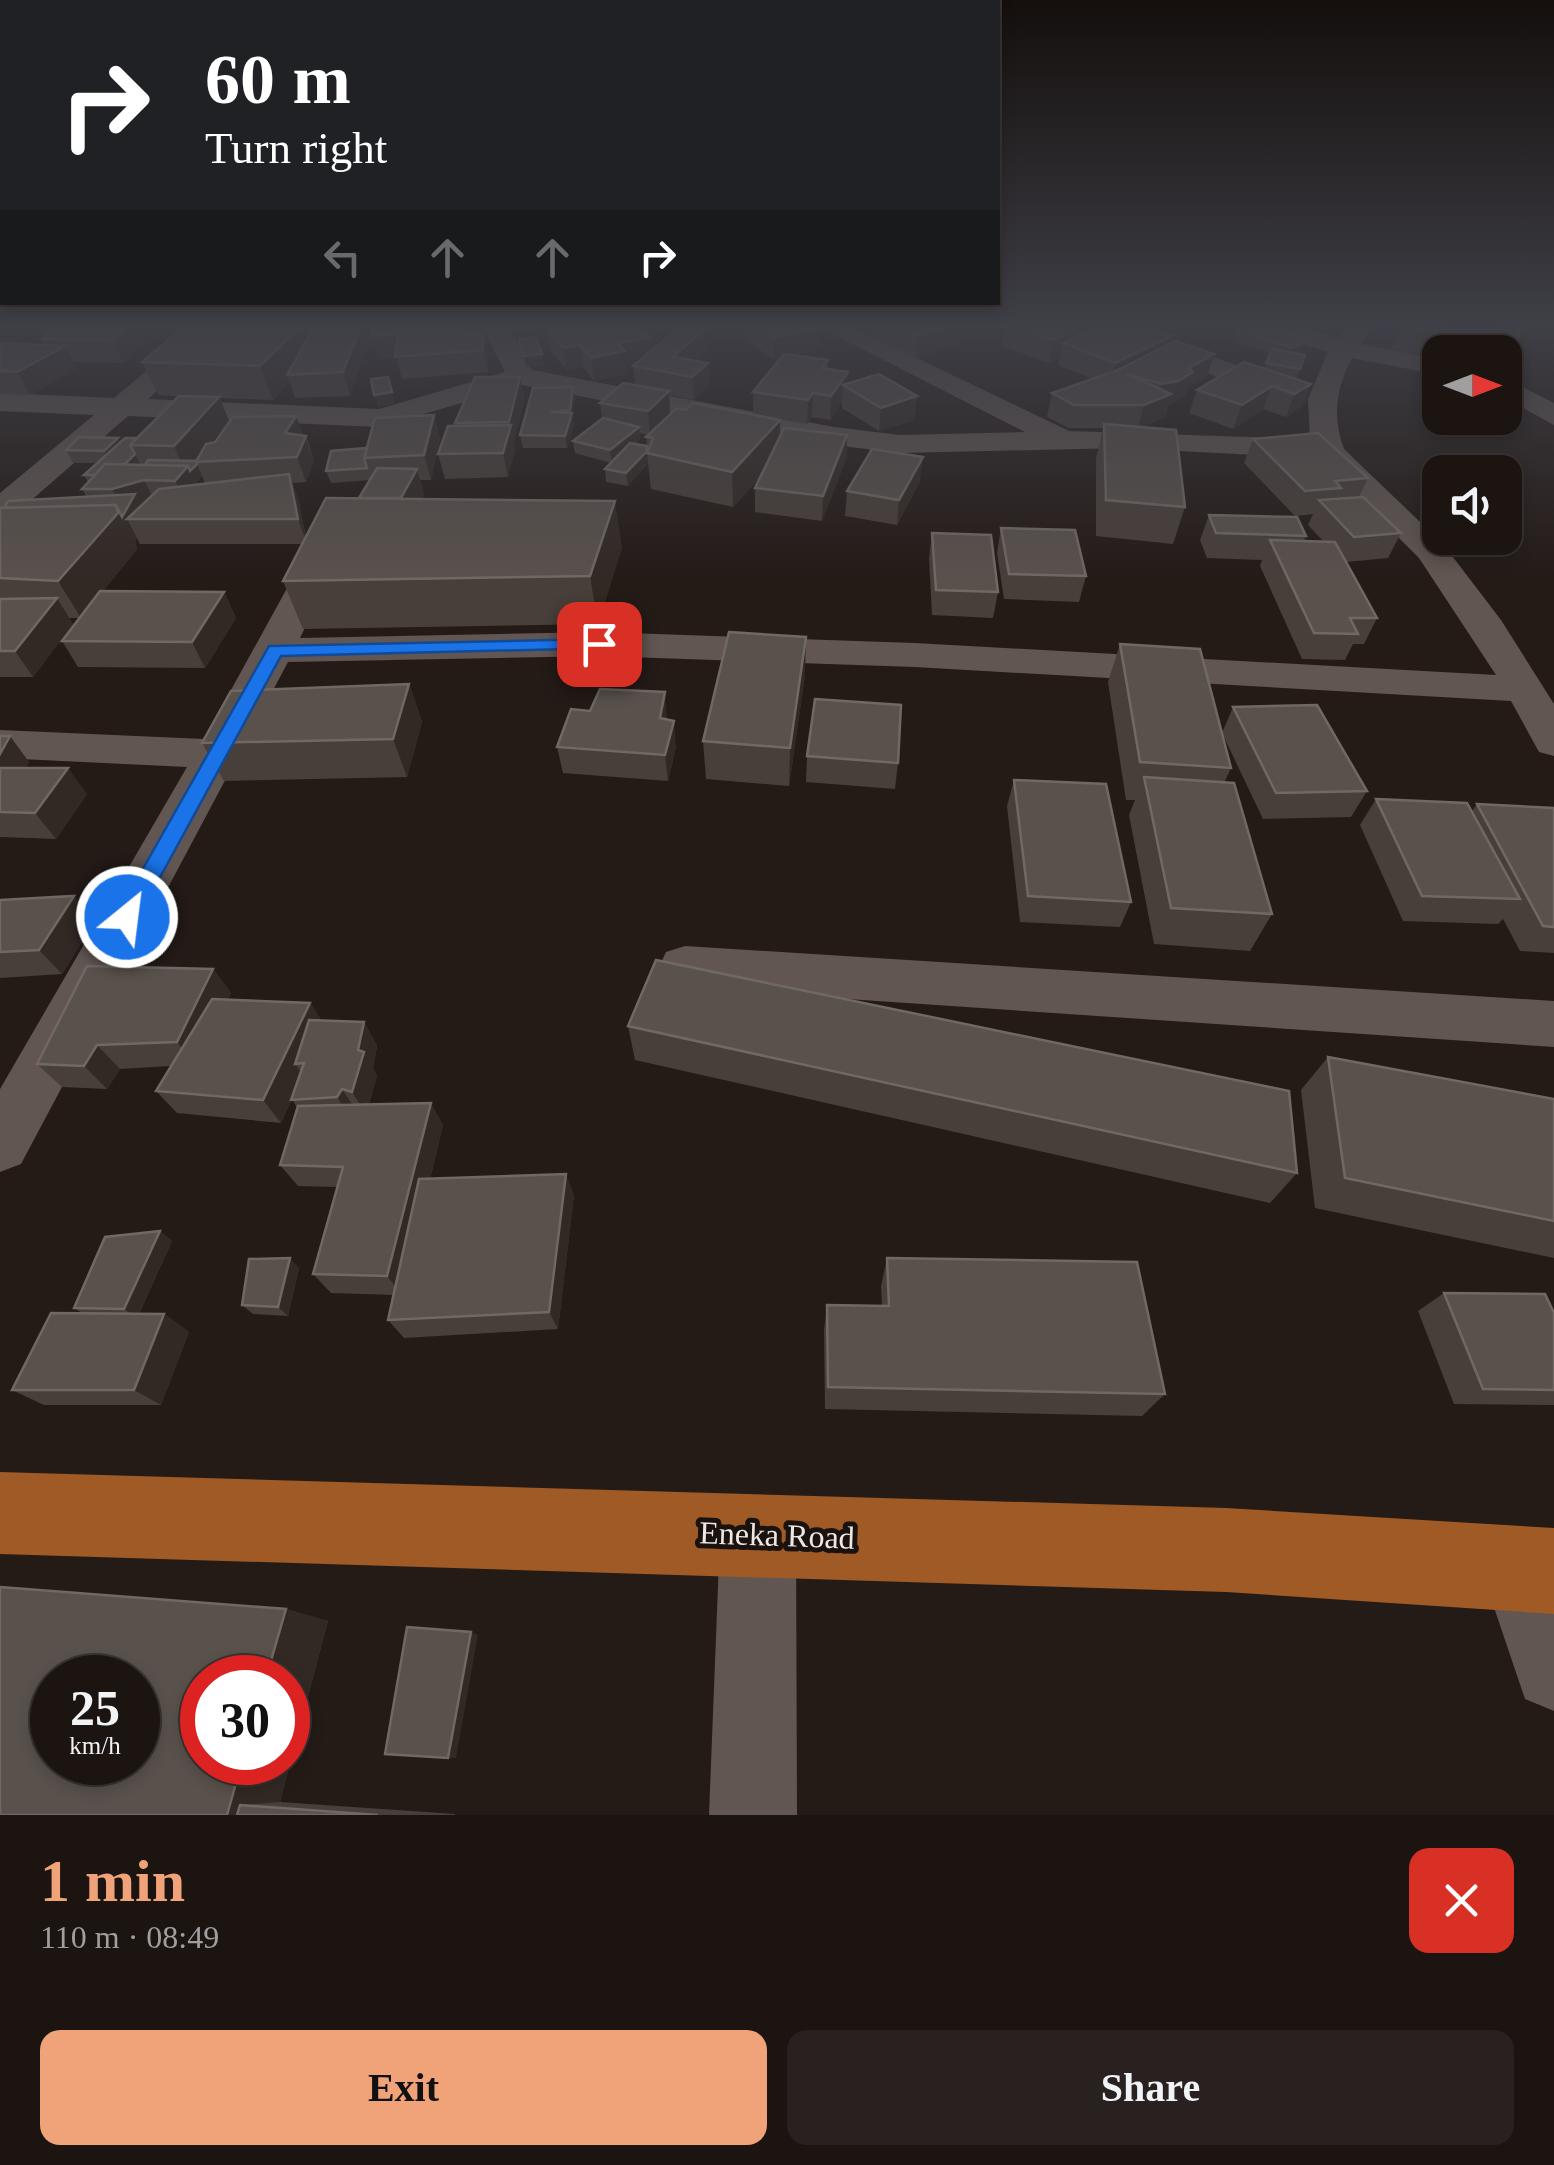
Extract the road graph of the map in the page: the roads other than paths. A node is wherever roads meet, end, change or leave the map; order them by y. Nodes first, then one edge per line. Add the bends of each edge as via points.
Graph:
1 (118, 410) edge
2 (139, 410) edge
3 (408, 410) edge
4 (706, 410) edge
5 (1003, 410) edge
6 (1320, 410) edge
7 (1065, 440) junction
8 (1329, 450) junction
9 (0, 510) edge
10 (327, 544) edge
11 (275, 650) junction
12 (1526, 690) junction
13 (1554, 742) edge
14 (0, 744) edge
15 (218, 754) junction
16 (684, 967) edge
17 (1554, 1024) edge
18 (0, 1145) edge
19 (0, 1514) edge
20 (758, 1534) junction
21 (1537, 1570) edge
22 (1554, 1670) edge
23 (753, 1815) edge

1 - 9 street
2 - 3 street via 380,418
4 - 7 street via 884,442
5 - 7 street
6 - 8 street
7 - 8 street
8 - 12 street via 1428,548 1482,615
10 - 11 street
11 - 12 street via 618,644
11 - 15 street
12 - 13 street
14 - 15 street
15 - 18 street
16 - 17 street
19 - 20 main road, Eneka Road
20 - 21 main road, Eneka Road via 1226,1550
20 - 23 street
21 - 22 street

